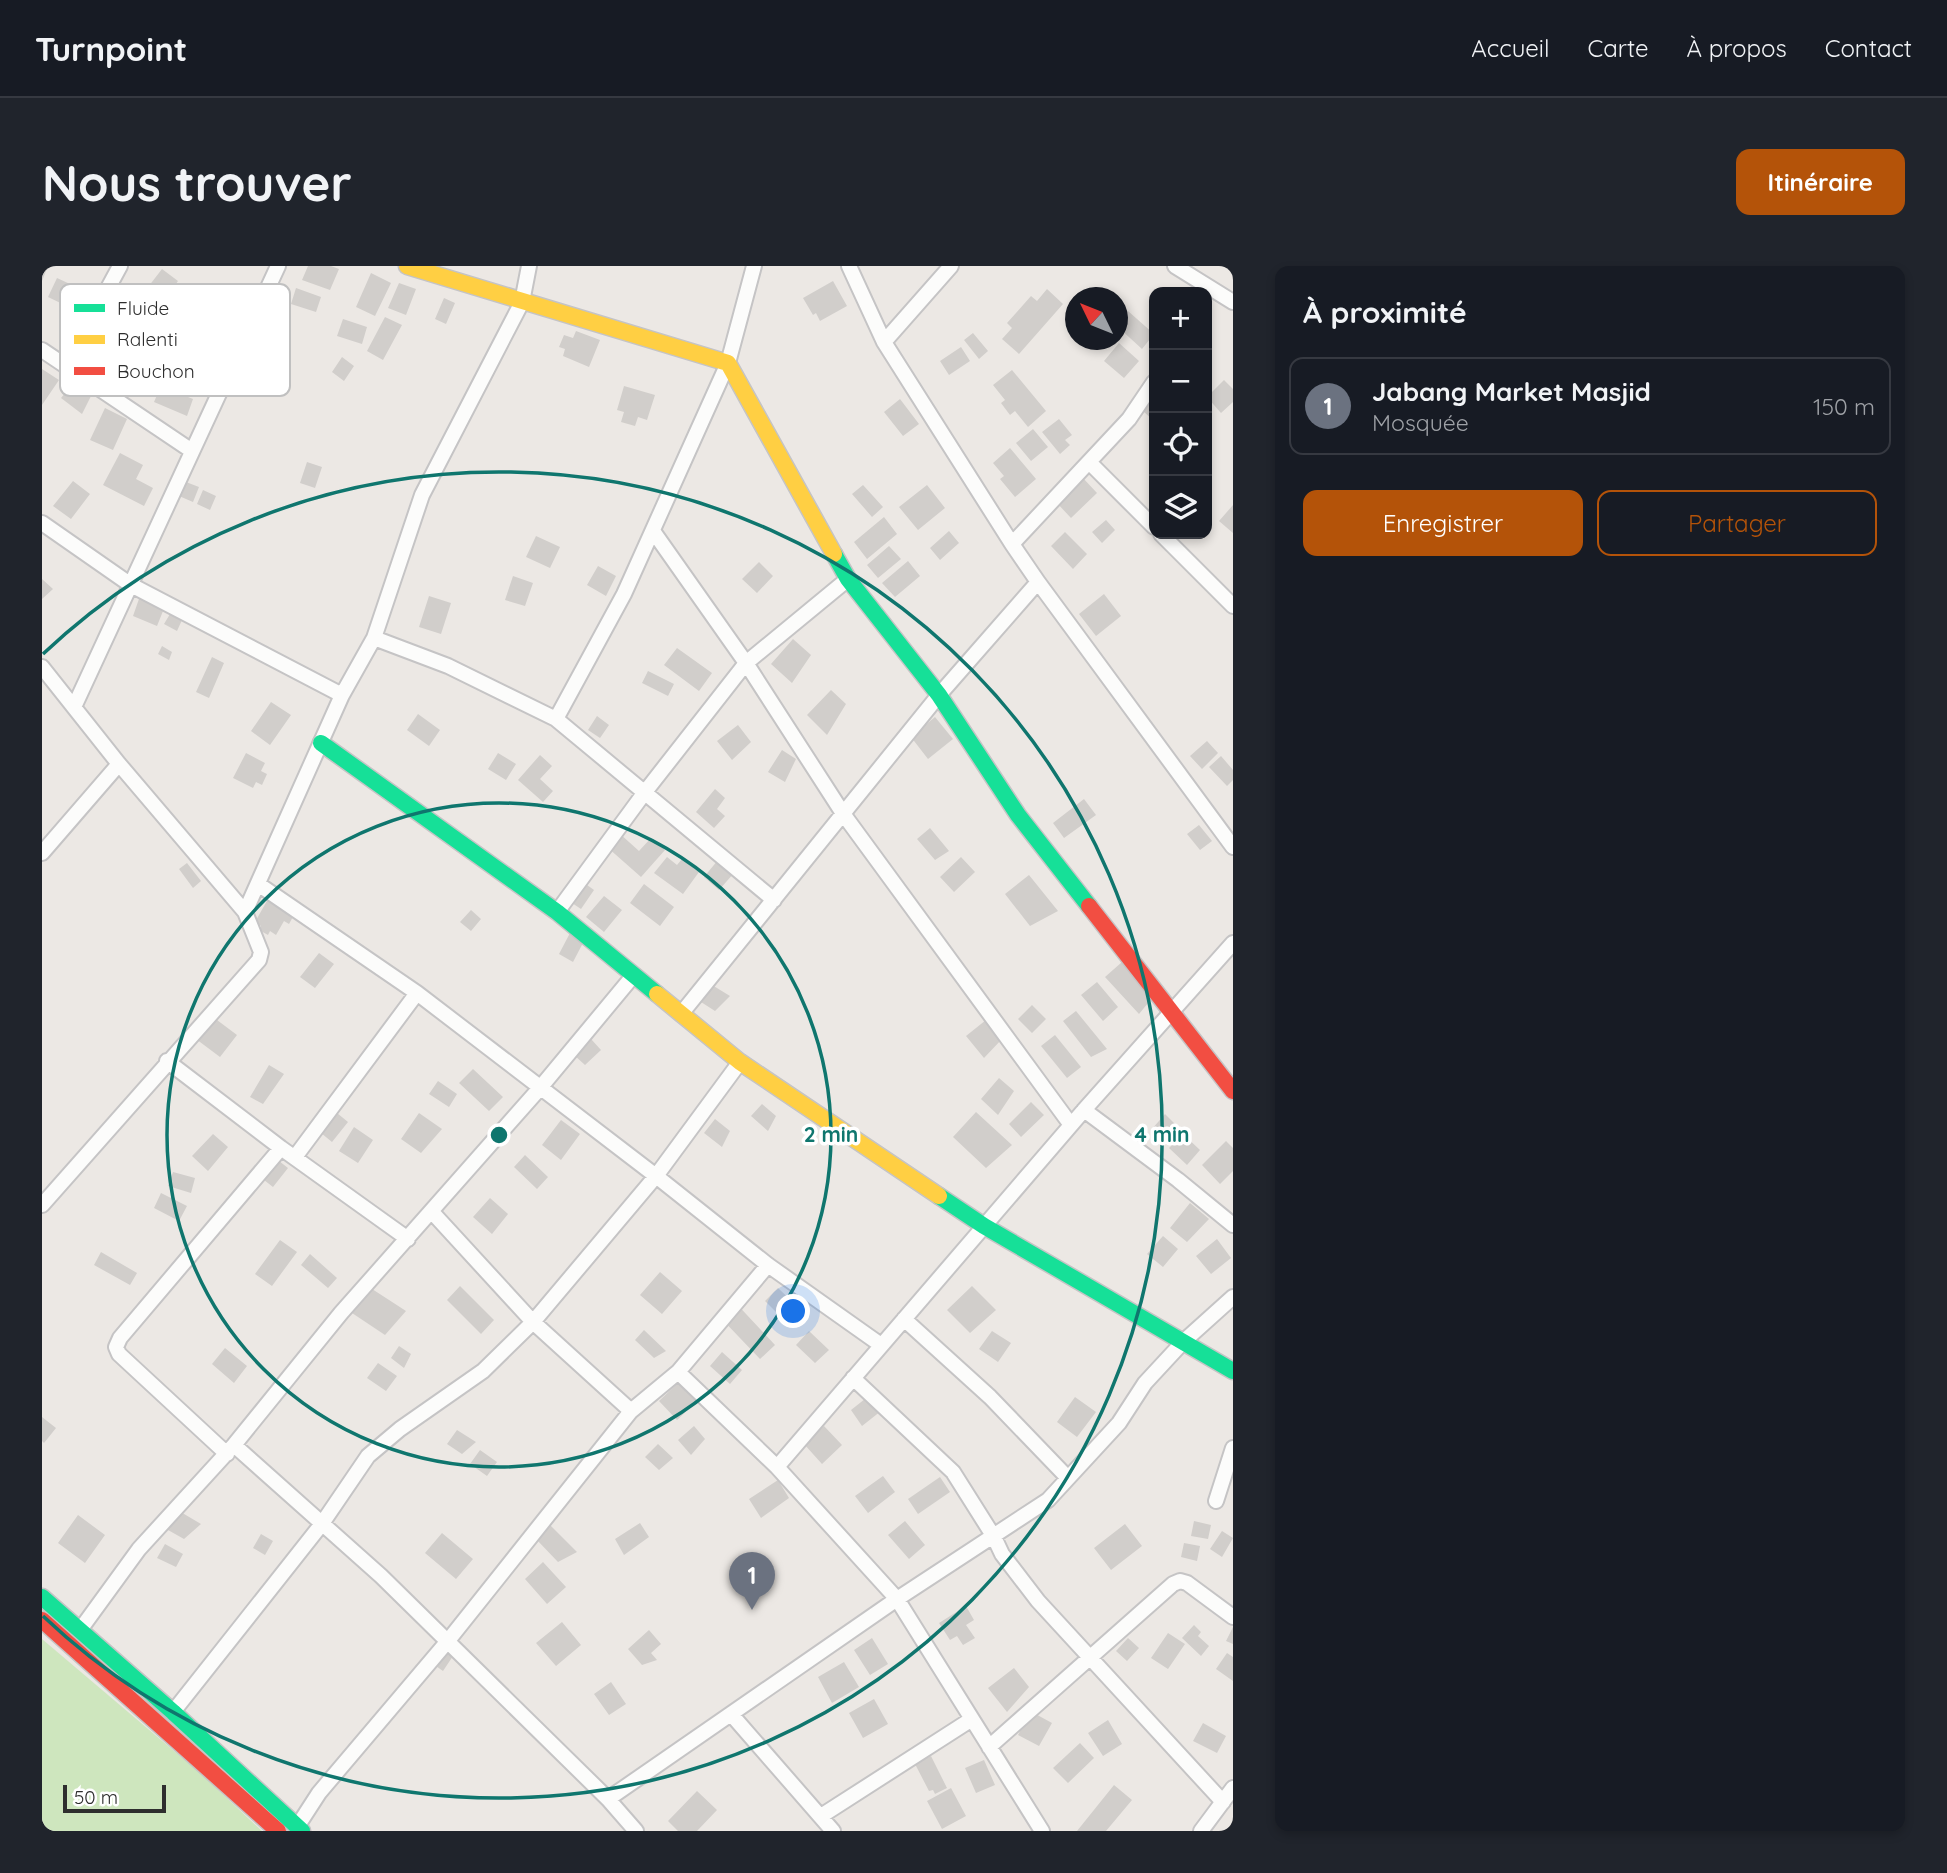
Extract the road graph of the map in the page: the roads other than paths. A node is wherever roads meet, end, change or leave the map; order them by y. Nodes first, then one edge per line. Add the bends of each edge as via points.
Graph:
1 (120, 266) edge
2 (278, 266) edge
3 (407, 266) edge
4 (529, 266) edge
5 (754, 266) edge
6 (849, 266) edge
7 (951, 266) edge
8 (1175, 266) edge
9 (110, 284) edge
10 (270, 284) edge
11 (1200, 287) edge
12 (1212, 295) edge
13 (522, 302) junction
14 (1233, 302) edge
15 (884, 342) junction
16 (42, 351) edge
17 (60, 362) edge
18 (728, 363) junction
19 (1149, 389) edge
20 (110, 396) edge
21 (218, 396) edge
22 (192, 451) junction
23 (1090, 463) junction
24 (1149, 522) edge
25 (42, 523) edge
26 (653, 531) junction
27 (1166, 539) edge
28 (1012, 544) junction
29 (848, 579) junction
30 (1038, 582) junction
31 (131, 585) junction
32 (1233, 606) edge
33 (374, 638) junction
34 (746, 663) junction
35 (42, 667) edge
36 (342, 695) junction
37 (939, 695) junction
38 (74, 707) junction
39 (556, 719) junction
40 (321, 743) junction
41 (119, 764) junction
42 (645, 792) junction
43 (844, 815) junction
44 (1233, 848) edge
45 (42, 853) edge
46 (258, 884) junction
47 (774, 900) junction
48 (245, 912) junction
49 (557, 912) junction
50 (1233, 943) edge
51 (633, 976) junction
52 (417, 993) junction
53 (1170, 1012) junction
54 (681, 1014) junction
55 (167, 1061) junction
56 (740, 1062) junction
57 (540, 1088) junction
58 (1233, 1091) edge
59 (1084, 1110) junction
60 (1071, 1125) junction
61 (281, 1148) junction
62 (295, 1157) junction
63 (656, 1176) junction
64 (42, 1205) edge
65 (432, 1212) junction
66 (1233, 1225) edge
67 (984, 1226) junction
68 (408, 1239) junction
69 (768, 1265) junction
70 (1233, 1297) edge
71 (904, 1319) junction
72 (533, 1322) junction
73 (1183, 1342) junction
74 (881, 1345) junction
75 (1233, 1371) edge
76 (678, 1372) junction
77 (853, 1378) junction
78 (631, 1411) junction
79 (1233, 1448) edge
80 (230, 1450) junction
81 (777, 1467) junction
82 (1067, 1478) junction
83 (1216, 1501) dead end
84 (321, 1525) junction
85 (993, 1537) junction
86 (42, 1597) edge
87 (897, 1599) junction
88 (1233, 1617) edge
89 (42, 1620) edge
90 (80, 1630) junction
91 (447, 1642) junction
92 (1091, 1657) junction
93 (173, 1712) junction
94 (731, 1714) junction
95 (972, 1719) junction
96 (989, 1746) junction
97 (1233, 1788) edge
98 (608, 1799) junction
99 (1223, 1802) junction
100 (821, 1816) junction
101 (300, 1829) edge
102 (278, 1831) edge
103 (636, 1831) edge
104 (833, 1831) edge
105 (1042, 1831) edge
106 (1201, 1831) edge

1 - 9 street
2 - 10 street
3 - 13 street
4 - 13 street
5 - 18 street
6 - 15 street
7 - 15 street
8 - 11 street
12 - 14 street
13 - 18 street
13 - 33 street via 422,495
15 - 28 street
16 - 17 street
18 - 26 street
18 - 29 street
19 - 23 street
20 - 22 street
21 - 22 street
22 - 31 street
23 - 24 street
23 - 28 street
25 - 31 street
26 - 34 street
26 - 39 street
27 - 32 street
28 - 30 street
29 - 34 street
29 - 37 street
30 - 37 street
30 - 44 street
31 - 36 street
31 - 38 street
33 - 36 street
33 - 39 street via 448,666
34 - 42 street
34 - 43 street
35 - 38 street
36 - 40 street
37 - 43 street
37 - 53 street via 1018,815
38 - 41 street
39 - 42 street
40 - 46 street
40 - 49 street
41 - 45 street
41 - 48 street
42 - 47 street
42 - 49 street
43 - 47 street
43 - 60 street
46 - 48 street
46 - 52 street
47 - 54 street
48 - 55 street via 261,952 259,960
49 - 51 street
50 - 53 street
51 - 54 street
51 - 57 street
52 - 57 street
52 - 62 street
53 - 58 street
53 - 59 street
54 - 56 street
55 - 61 street
55 - 64 street
56 - 63 street
56 - 67 street
57 - 63 street
57 - 65 street
59 - 60 street
59 - 66 street
60 - 67 street
61 - 62 street
61 - 80 street via 116,1347
62 - 68 street
63 - 69 street
63 - 72 street
65 - 68 street
65 - 72 street
67 - 71 street
67 - 73 street
68 - 80 street
69 - 74 street
69 - 76 street
70 - 73 street
71 - 74 street
71 - 82 street via 990,1397
72 - 78 street
72 - 84 street via 483,1371 368,1455
73 - 75 street
73 - 82 street via 1144,1383 1119,1423
74 - 77 street
76 - 78 street
76 - 81 street
77 - 81 street
77 - 85 street via 953,1472
78 - 91 street
79 - 83 street
80 - 84 street
80 - 90 street via 139,1549
81 - 87 street
82 - 85 street via 1048,1500
84 - 91 street
84 - 93 street
85 - 87 street
85 - 92 street via 1038,1601
86 - 90 street
87 - 94 street
87 - 95 street
88 - 92 street via 1180,1581
89 - 102 street
90 - 93 street
91 - 98 street
91 - 101 street via 319,1793
92 - 96 street
92 - 99 street
93 - 101 street
94 - 98 street
94 - 100 street
95 - 96 street
95 - 100 street
96 - 105 street
97 - 99 street
98 - 103 street
99 - 106 street
100 - 104 street

